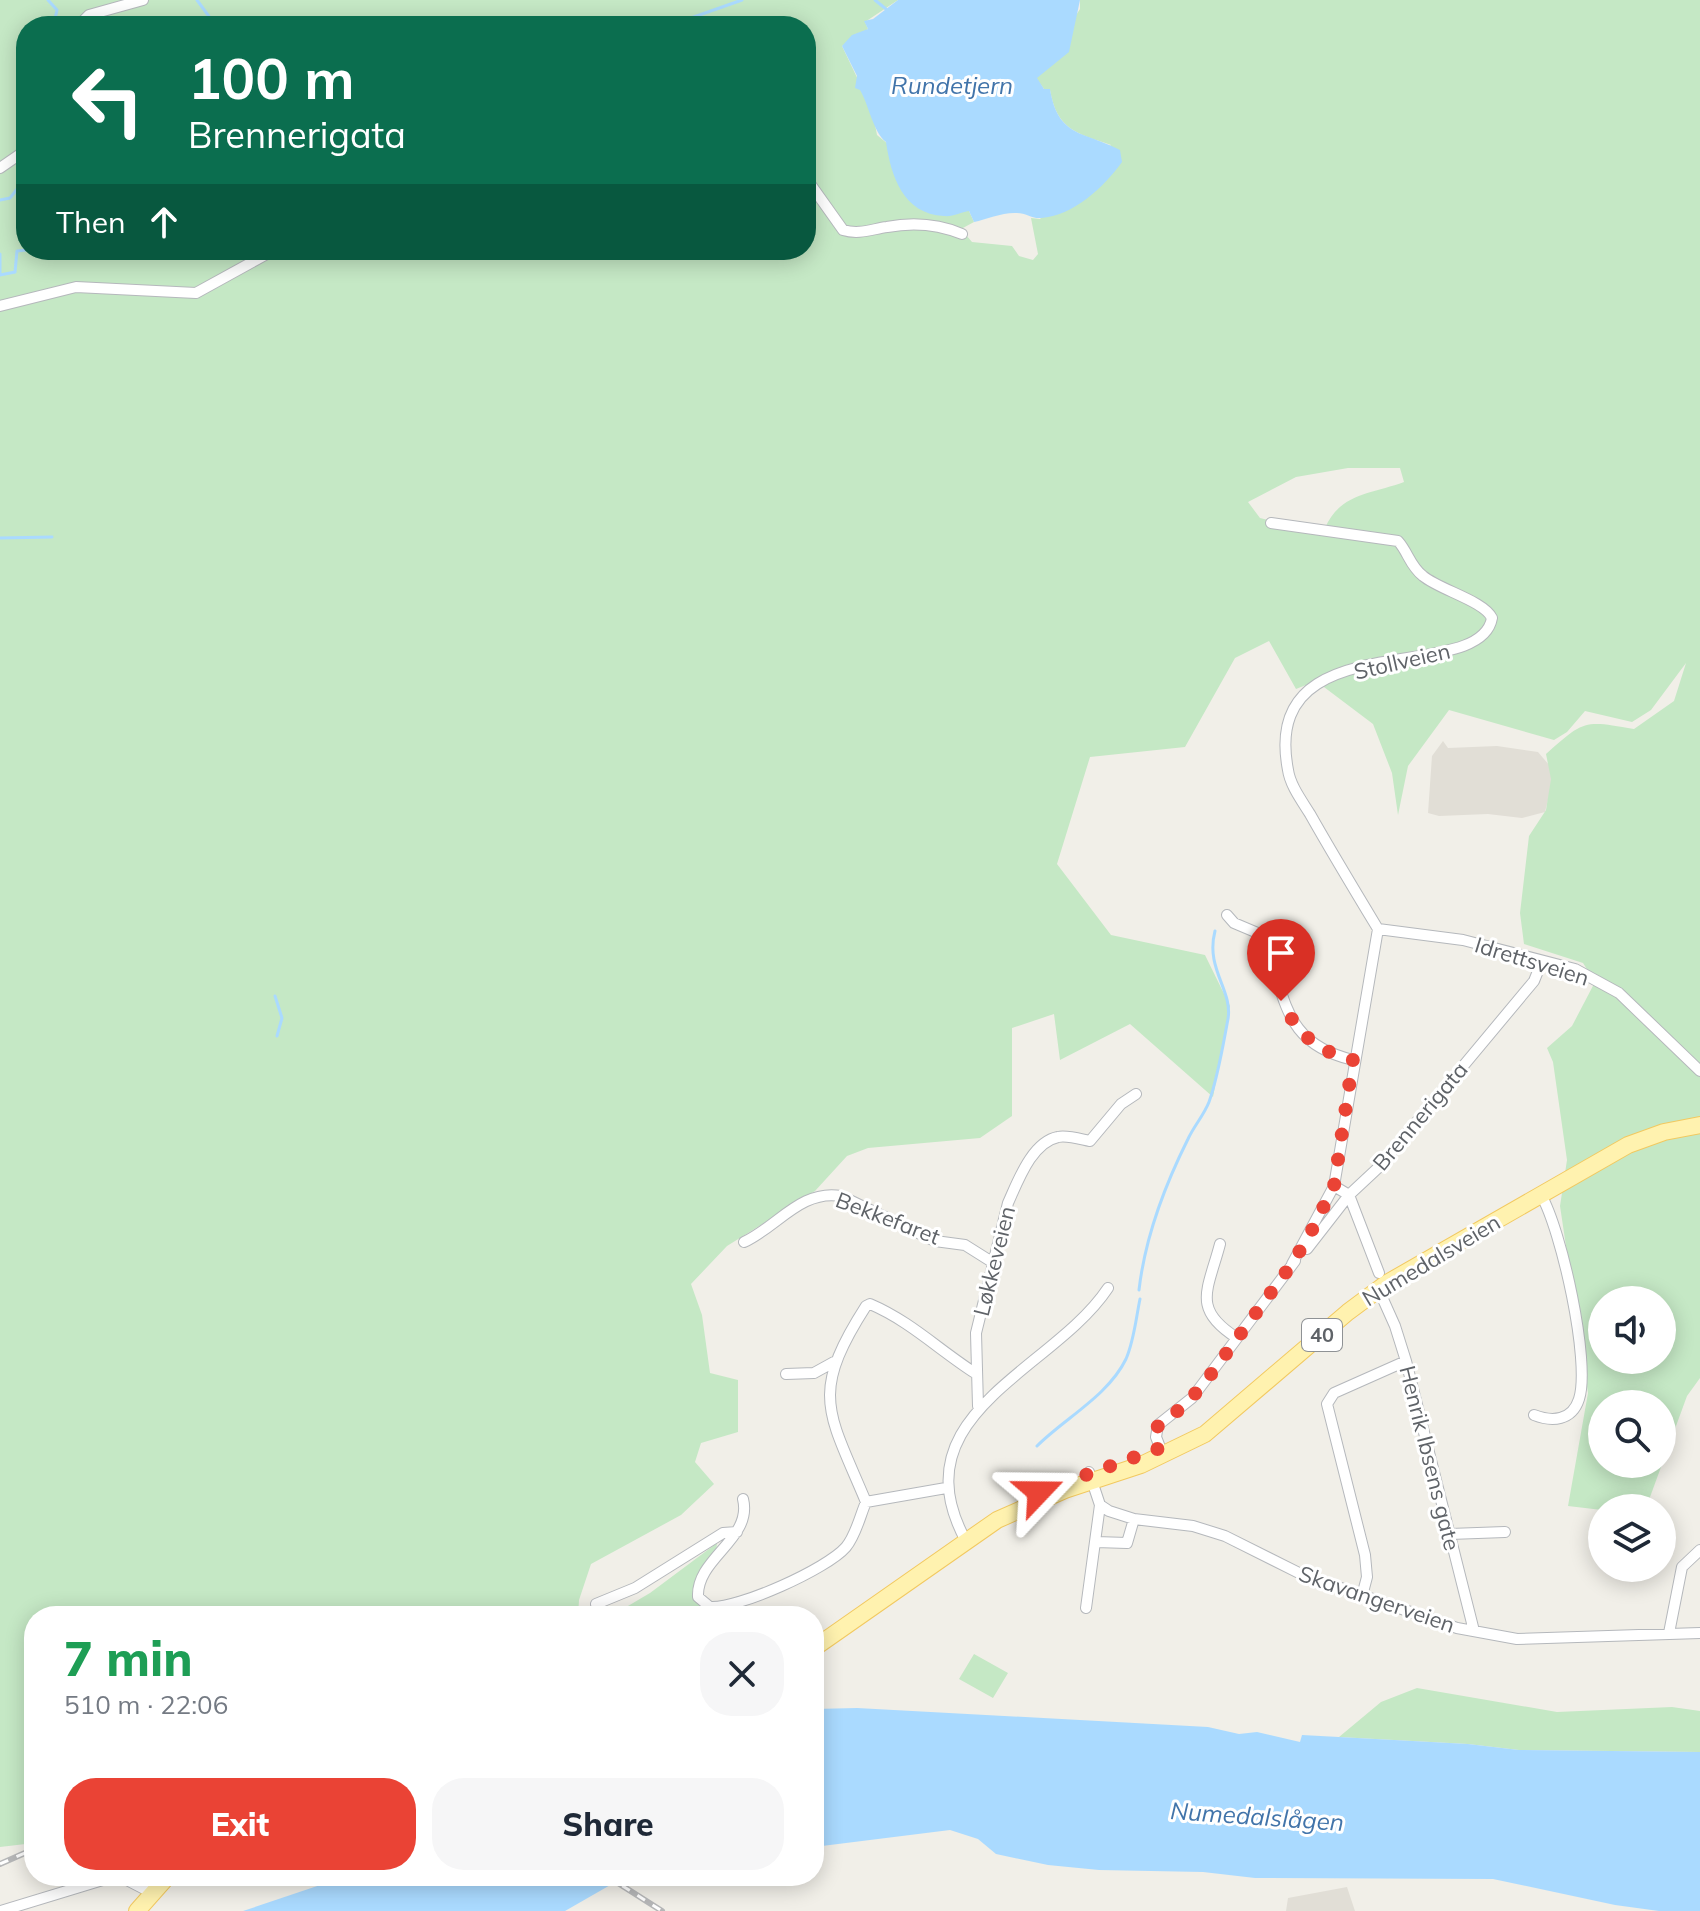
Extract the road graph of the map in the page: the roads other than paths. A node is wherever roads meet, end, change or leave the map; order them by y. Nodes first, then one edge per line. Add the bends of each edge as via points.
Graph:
1 (143, 0) edge
2 (88, 16) edge
3 (816, 192) edge
4 (962, 234) dead end
5 (256, 260) edge
6 (0, 306) edge
7 (1271, 523) dead end
8 (1227, 915) dead end
9 (1378, 929) junction
10 (1542, 961) junction
11 (1353, 1060) junction
12 (1700, 1071) edge
13 (1136, 1094) dead end
14 (1700, 1125) edge
15 (1700, 1134) edge
16 (1610, 1158) junction
17 (1334, 1186) junction
18 (1349, 1195) junction
19 (1541, 1195) junction
20 (744, 1242) dead end
21 (1220, 1244) dead end
22 (992, 1262) junction
23 (1292, 1264) junction
24 (1379, 1280) junction
25 (1108, 1288) dead end
26 (1237, 1338) junction
27 (836, 1358) junction
28 (1406, 1361) junction
29 (975, 1373) junction
30 (786, 1374) dead end
31 (978, 1406) junction
32 (1534, 1415) dead end
33 (1161, 1452) junction
34 (1091, 1476) junction
35 (946, 1488) junction
36 (743, 1499) dead end
37 (866, 1502) junction
38 (1100, 1505) junction
39 (1134, 1519) junction
40 (737, 1532) junction
41 (1505, 1532) dead end
42 (1450, 1534) junction
43 (966, 1541) junction
44 (1096, 1542) junction
45 (1700, 1550) edge
46 (1362, 1596) junction
47 (596, 1604) dead end
48 (711, 1606) edge
49 (724, 1606) edge
50 (1086, 1608) dead end
51 (1474, 1631) junction
52 (1669, 1633) junction
53 (1700, 1633) edge
54 (824, 1641) edge
55 (83, 1886) edge
56 (138, 1886) edge
57 (159, 1886) edge
58 (152, 1893) junction
59 (1, 1911) edge
60 (137, 1911) edge

1 - 2 street
3 - 4 street via 843,230 857,233 917,224
5 - 6 street via 196,293 76,287
7 - 9 street, Stollveien via 1398,541 1412,567 1425,578 1484,607 1492,618 1471,642 1440,653 1367,665 1303,694 1289,713 1288,773
8 - 11 street via 1260,934 1281,1001 1296,1029 1309,1043
9 - 10 street, Idrettsveien via 1463,940
9 - 11 street
10 - 12 street, Idrettsveien via 1575,969 1619,993
10 - 18 street, Brennerigata via 1534,981 1379,1167
11 - 17 street
13 - 22 street, Løkkeveien via 1090,1141 1060,1136 1045,1142 1008,1203
14 - 16 main road, Numedalsveien / 40 via 1651,1136
15 - 16 main road, Numedalsveien / 40
16 - 19 main road, Numedalsveien / 40
17 - 18 street
17 - 23 street
18 - 23 street, Brennerigata
18 - 24 street, Henrik Ibsens gate
19 - 24 main road, Numedalsveien / 40
19 - 32 street via 1559,1233 1569,1276 1581,1380 1579,1400 1570,1413 1547,1420
20 - 22 street, Bekkefaret via 800,1204 828,1194 935,1241 965,1245
21 - 26 street via 1207,1312
22 - 29 street, Løkkeveien via 976,1333
23 - 26 street, Brennerigata
24 - 28 street, Henrik Ibsens gate
24 - 33 main road, Numedalsveien / 40 via 1231,1414 1205,1434
25 - 31 street via 1070,1331
26 - 33 street, Brennerigata via 1192,1398 1158,1425
27 - 29 street via 870,1304 898,1316
27 - 30 street via 814,1373
27 - 37 street via 829,1404
28 - 42 street, Henrik Ibsens gate
28 - 46 street via 1334,1393 1327,1404 1365,1555
29 - 31 street, Løkkeveien
31 - 35 street via 954,1456
33 - 34 main road, Numedalsveien / 40
34 - 38 street
34 - 43 main road, Numedalsveien / 40 via 1039,1492
35 - 37 street
35 - 43 street
36 - 40 street
37 - 49 street via 848,1545 829,1559
38 - 39 street, Skavangerveien
38 - 44 street
39 - 44 street via 1127,1543
39 - 46 street, Skavangerveien via 1225,1536 1303,1575
40 - 47 street via 723,1533 635,1588
40 - 48 street via 703,1573 698,1597
41 - 42 street
42 - 51 street, Henrik Ibsens gate
43 - 54 main road, Numedalsveien / 40
44 - 50 street
45 - 52 street via 1682,1567
46 - 51 street, Skavangerveien
51 - 52 street, Skavangerveien via 1517,1639
52 - 53 street, Skavangerveien
55 - 59 street
56 - 58 street
57 - 58 main road
58 - 60 main road

